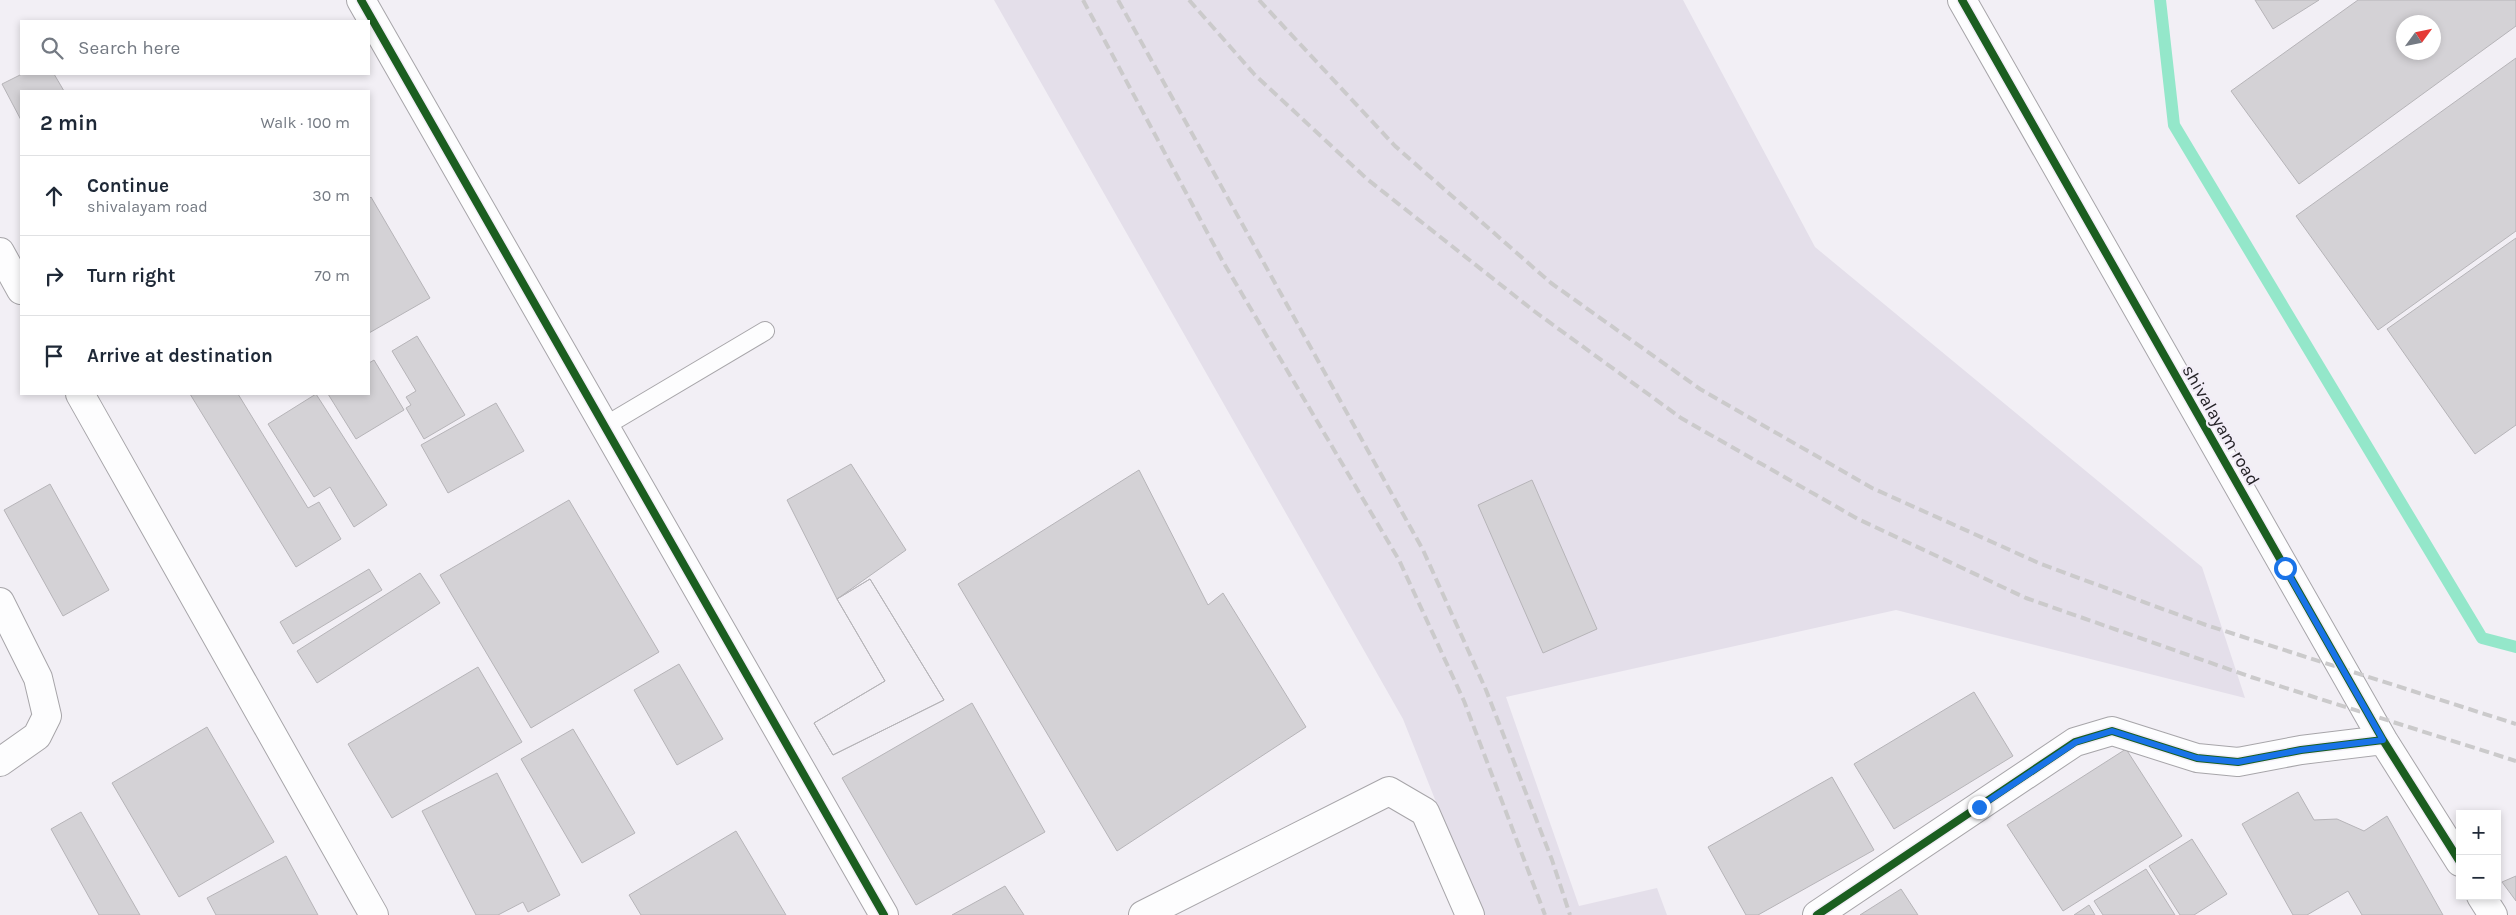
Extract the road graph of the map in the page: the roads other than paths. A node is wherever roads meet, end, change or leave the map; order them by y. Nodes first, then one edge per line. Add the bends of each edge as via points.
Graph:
1 (361, 0) edge
2 (1962, 0) edge
3 (0, 252) edge
4 (20, 288) edge
5 (765, 330) dead end
6 (81, 395) edge
7 (605, 426) junction
8 (0, 602) edge
9 (2383, 740) junction
10 (0, 762) edge
11 (2456, 856) edge
12 (2484, 900) edge
13 (374, 915) edge
14 (884, 915) edge
15 (1143, 915) edge
16 (1470, 915) edge
17 (1817, 915) edge
18 (2493, 915) edge

1 - 7 street
2 - 9 street, shivalayam road
3 - 4 street
5 - 7 lane
6 - 13 street
7 - 14 street
8 - 10 street via 38,678 47,716 37,736
9 - 11 street, shivalayam road
9 - 17 street via 2238,762 2197,758 2112,731 2076,742
12 - 18 street
15 - 16 street via 1389,791 1425,812

